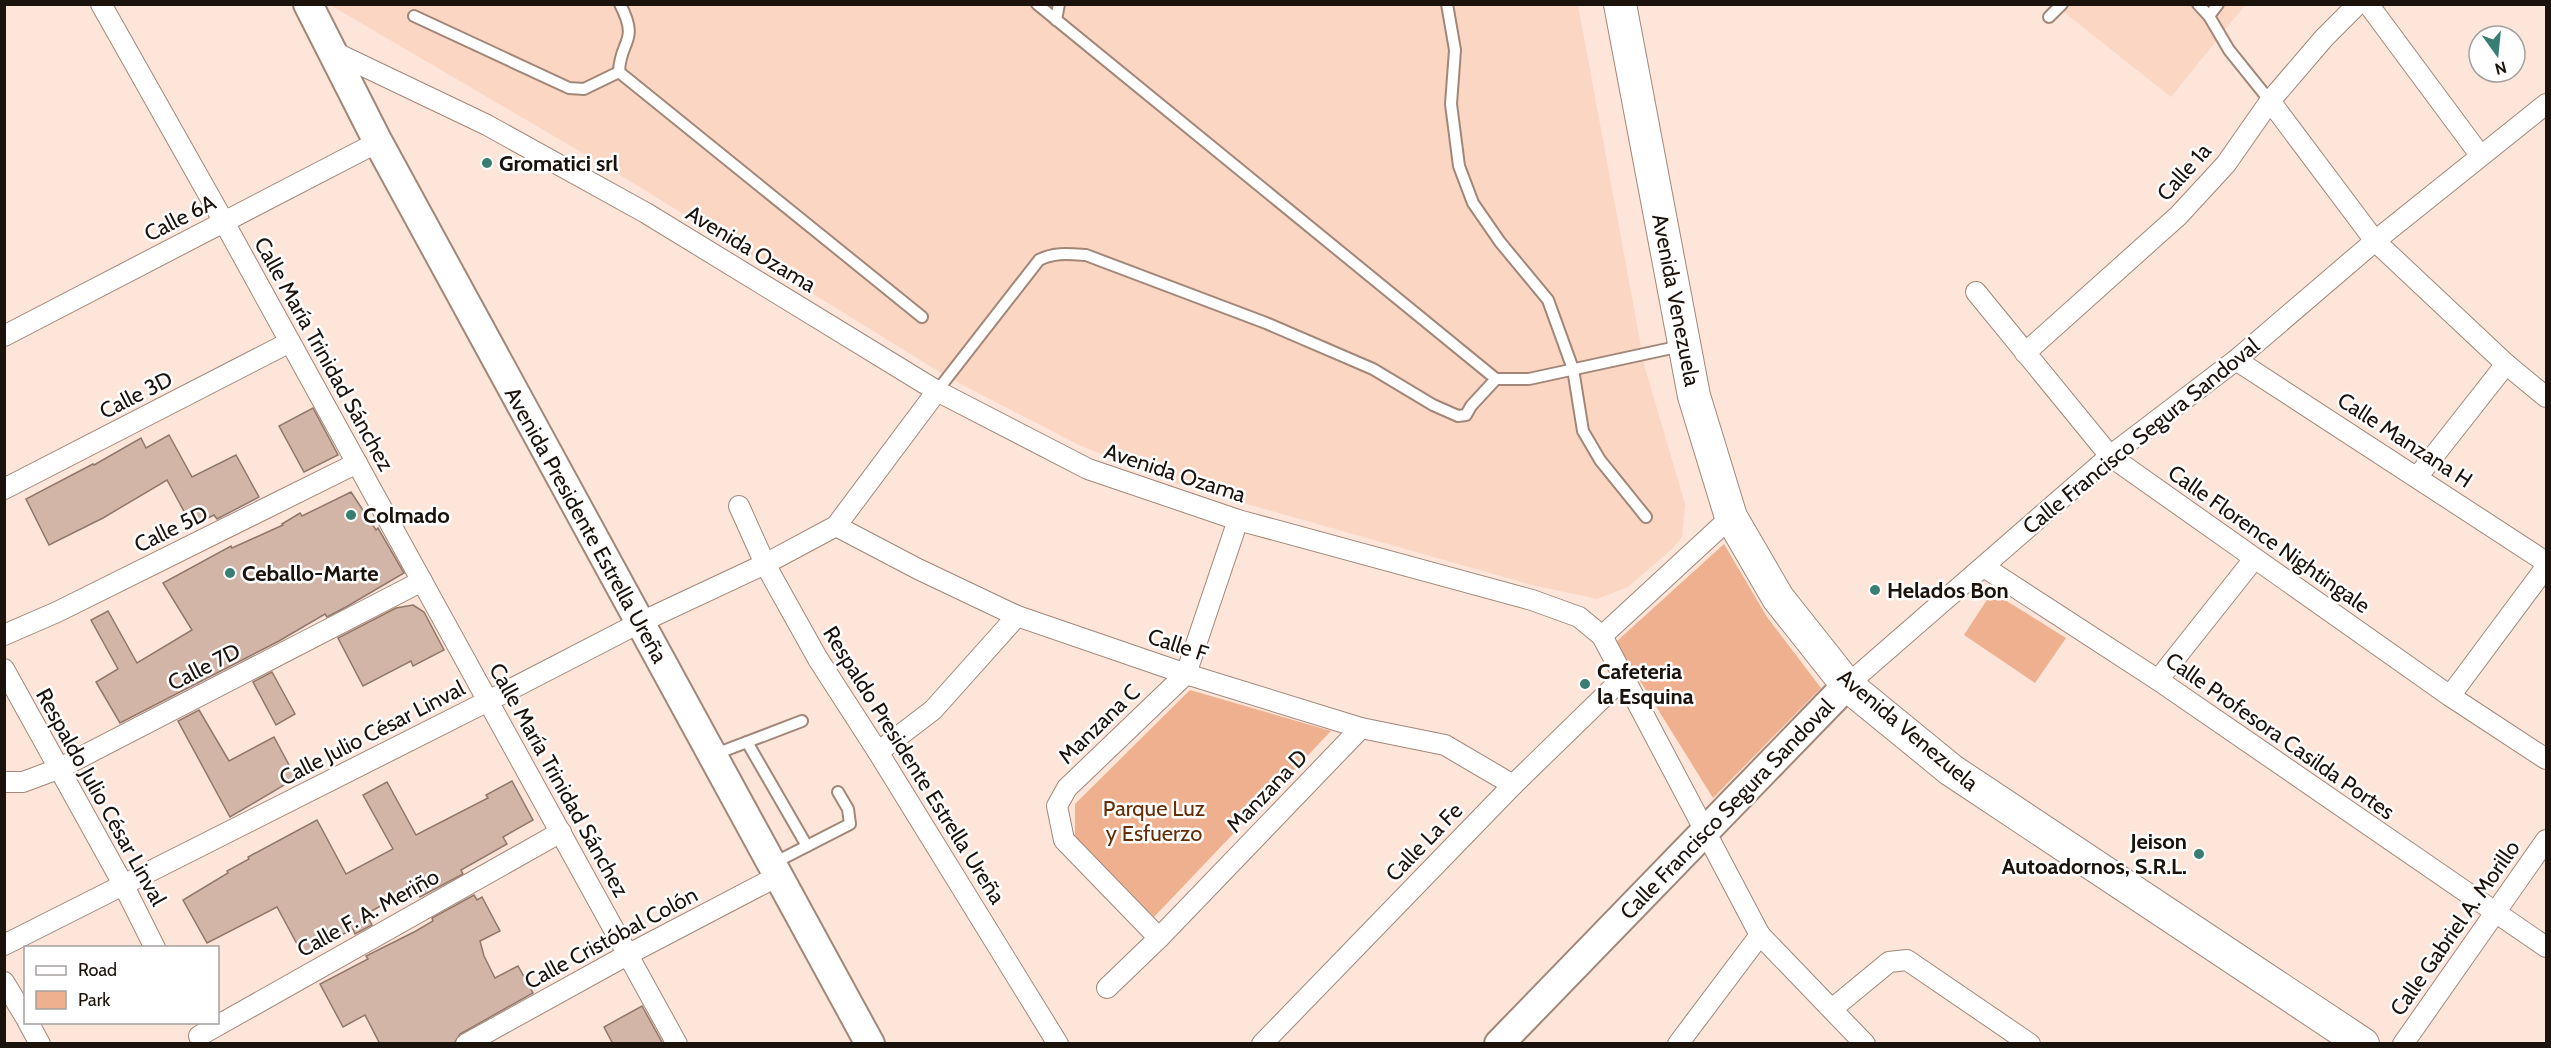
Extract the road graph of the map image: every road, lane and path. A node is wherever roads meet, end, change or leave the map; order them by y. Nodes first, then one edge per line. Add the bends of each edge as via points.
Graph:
1 (101, 4) edge
2 (308, 4) edge
3 (620, 4) edge
4 (1037, 4) edge
5 (1059, 4) edge
6 (1447, 4) edge
7 (1620, 4) edge
8 (2062, 4) edge
9 (2198, 4) edge
10 (2218, 4) edge
11 (2358, 4) edge
12 (2368, 4) edge
13 (414, 16) dead end
14 (2209, 16) junction
15 (2049, 17) dead end
16 (1056, 20) junction
17 (332, 51) junction
18 (619, 72) junction
19 (2270, 101) junction
20 (2547, 104) edge
21 (378, 142) junction
22 (2480, 155) junction
23 (224, 222) junction
24 (2375, 241) junction
25 (1976, 292) dead end
26 (922, 316) dead end
27 (4, 336) edge
28 (290, 342) junction
29 (1684, 345) junction
30 (2025, 353) junction
31 (2236, 360) junction
32 (2506, 364) junction
33 (1573, 369) junction
34 (1496, 379) junction
35 (937, 391) junction
36 (2547, 397) edge
37 (2110, 456) junction
38 (357, 464) junction
39 (2418, 476) junction
40 (4, 489) edge
41 (739, 506) dead end
42 (1646, 517) dead end
43 (1731, 517) junction
44 (1238, 520) junction
45 (836, 526) junction
46 (2254, 559) junction
47 (2547, 562) edge
48 (765, 564) junction
49 (1984, 567) junction
50 (2547, 567) edge
51 (422, 581) junction
52 (1017, 616) junction
53 (639, 622) junction
54 (4, 635) edge
55 (1602, 636) junction
56 (4, 669) edge
57 (1186, 674) junction
58 (1623, 678) junction
59 (2158, 680) junction
60 (1847, 685) junction
61 (2450, 696) junction
62 (488, 701) junction
63 (802, 721) dead end
64 (1360, 728) junction
65 (747, 742) junction
66 (878, 752) junction
67 (712, 755) junction
68 (2547, 759) edge
69 (58, 769) junction
70 (4, 782) edge
71 (1513, 785) junction
72 (838, 792) dead end
73 (1705, 831) junction
74 (561, 832) junction
75 (2547, 840) edge
76 (807, 846) junction
77 (775, 870) junction
78 (123, 884) junction
79 (2495, 913) junction
80 (1760, 935) junction
81 (1159, 938) junction
82 (4, 945) edge
83 (154, 946) edge
84 (2547, 947) edge
85 (627, 955) junction
86 (4, 982) edge
87 (1107, 988) dead end
88 (1833, 1009) junction
89 (24, 1015) edge
90 (219, 1023) edge
91 (29, 1024) edge
92 (217, 1024) edge
93 (199, 1034) edge
94 (40, 1044) edge
95 (466, 1044) edge
96 (677, 1044) edge
97 (870, 1044) edge
98 (1058, 1044) edge
99 (1262, 1044) edge
100 (1499, 1044) edge
101 (1678, 1044) edge
102 (1865, 1044) edge
103 (2030, 1044) edge
104 (2363, 1044) edge
105 (2403, 1044) edge

1 - 23 street, Calle María Trinidad Sánchez
2 - 17 main road, Avenida Presidente Estrella Ureña
3 - 18 lane via 630,23
4 - 16 lane
5 - 16 lane
6 - 33 lane via 1455,50 1451,104 1459,166 1473,203 1548,300
7 - 29 main road, Avenida Venezuela
8 - 15 lane
9 - 14 lane
10 - 14 lane
11 - 19 street, Calle 1a
12 - 22 street
13 - 18 lane via 569,88 584,89
14 - 19 lane via 2229,50
16 - 34 lane
17 - 21 main road, Avenida Presidente Estrella Ureña
17 - 35 street, Avenida Ozama via 487,124 646,213
18 - 26 lane
19 - 24 street
19 - 30 street, Calle 1a via 2226,164 2178,216
20 - 22 street, Calle Francisco Segura Sandoval
21 - 23 street, Calle 6A
21 - 53 main road, Avenida Presidente Estrella Ureña
22 - 24 street, Calle Francisco Segura Sandoval
23 - 27 street, Calle 6A
23 - 28 street, Calle María Trinidad Sánchez
24 - 31 street, Calle Francisco Segura Sandoval
24 - 32 street
25 - 30 street, Calle Florence Nightingale
28 - 38 street, Calle María Trinidad Sánchez
28 - 40 street, Calle 3D
29 - 33 lane
29 - 43 main road, Avenida Venezuela via 1694,396
30 - 37 street, Calle Florence Nightingale
31 - 37 street, Calle Francisco Segura Sandoval
31 - 39 street, Calle Manzana H
32 - 36 street
32 - 39 street
33 - 34 lane via 1529,379
33 - 42 lane via 1583,431 1600,460
34 - 35 lane via 1466,415 1458,416 1373,369 1266,323 1086,255 1067,254 1048,255 1039,260
35 - 44 street, Avenida Ozama via 1088,469
35 - 45 street, Calle Julio César Linval
37 - 46 street, Calle Florence Nightingale
37 - 49 street, Calle Francisco Segura Sandoval
38 - 51 street, Calle María Trinidad Sánchez
38 - 54 street, Calle 5D
39 - 47 street, Calle Manzana H
41 - 48 street, Respaldo Presidente Estrella Ureña
43 - 55 street
43 - 60 main road, Avenida Venezuela via 1778,598
44 - 55 street, Avenida Ozama via 1532,600 1579,617
44 - 57 street, Manzana C
45 - 48 street, Calle Julio César Linval
45 - 52 street, Calle F
46 - 59 street
46 - 61 street, Calle Florence Nightingale
48 - 53 street, Calle Julio César Linval
48 - 66 street, Respaldo Presidente Estrella Ureña via 818,659
49 - 59 street, Calle Profesora Casilda Portes
49 - 60 street, Calle Francisco Segura Sandoval
50 - 61 street
51 - 62 street, Calle María Trinidad Sánchez
51 - 69 street, Calle 7D
52 - 57 street, Calle F
52 - 66 street via 933,710
53 - 62 street, Calle Julio César Linval
53 - 67 main road, Avenida Presidente Estrella Ureña
55 - 58 street, Avenida Ozama
56 - 69 street, Respaldo Julio César Linval
57 - 64 street, Calle F
57 - 81 street, Manzana C via 1067,788 1057,806 1064,840
58 - 71 street, Calle La Fe
58 - 73 street, Avenida Ozama
59 - 79 street, Calle Profesora Casilda Portes
60 - 73 main road, Calle Francisco Segura Sandoval
60 - 104 main road, Avenida Venezuela via 1951,770
61 - 68 street, Calle Florence Nightingale
62 - 74 street, Calle María Trinidad Sánchez
62 - 78 street, Calle Julio César Linval
63 - 65 lane
64 - 71 street, Calle F via 1445,745
64 - 81 street, Manzana D
65 - 67 lane
65 - 76 lane
66 - 98 street, Respaldo Presidente Estrella Ureña
67 - 77 main road, Avenida Presidente Estrella Ureña
69 - 70 street, Calle 7D via 24,782
69 - 78 street, Respaldo Julio César Linval
71 - 99 street, Calle La Fe
72 - 76 lane via 848,809 850,824
73 - 80 street, Avenida Ozama
73 - 100 main road, Calle Francisco Segura Sandoval
74 - 85 street, Calle María Trinidad Sánchez
74 - 90 street, Calle F. A. Meriño
75 - 79 street, Calle Gabriel A. Morillo
76 - 77 lane
77 - 85 street, Calle Cristóbal Colón
77 - 97 main road, Avenida Presidente Estrella Ureña
78 - 82 street, Calle Julio César Linval
78 - 83 street, Respaldo Julio César Linval
79 - 84 street, Calle Profesora Casilda Portes
79 - 105 street, Calle Gabriel A. Morillo
80 - 88 street, Avenida Ozama
80 - 101 street
81 - 87 street, Manzana D
85 - 95 street, Calle Cristóbal Colón
85 - 96 street, Calle María Trinidad Sánchez
86 - 89 street
88 - 102 street, Avenida Ozama
88 - 103 street via 1889,962 1907,960
91 - 94 street
92 - 93 street, Calle F. A. Meriño

